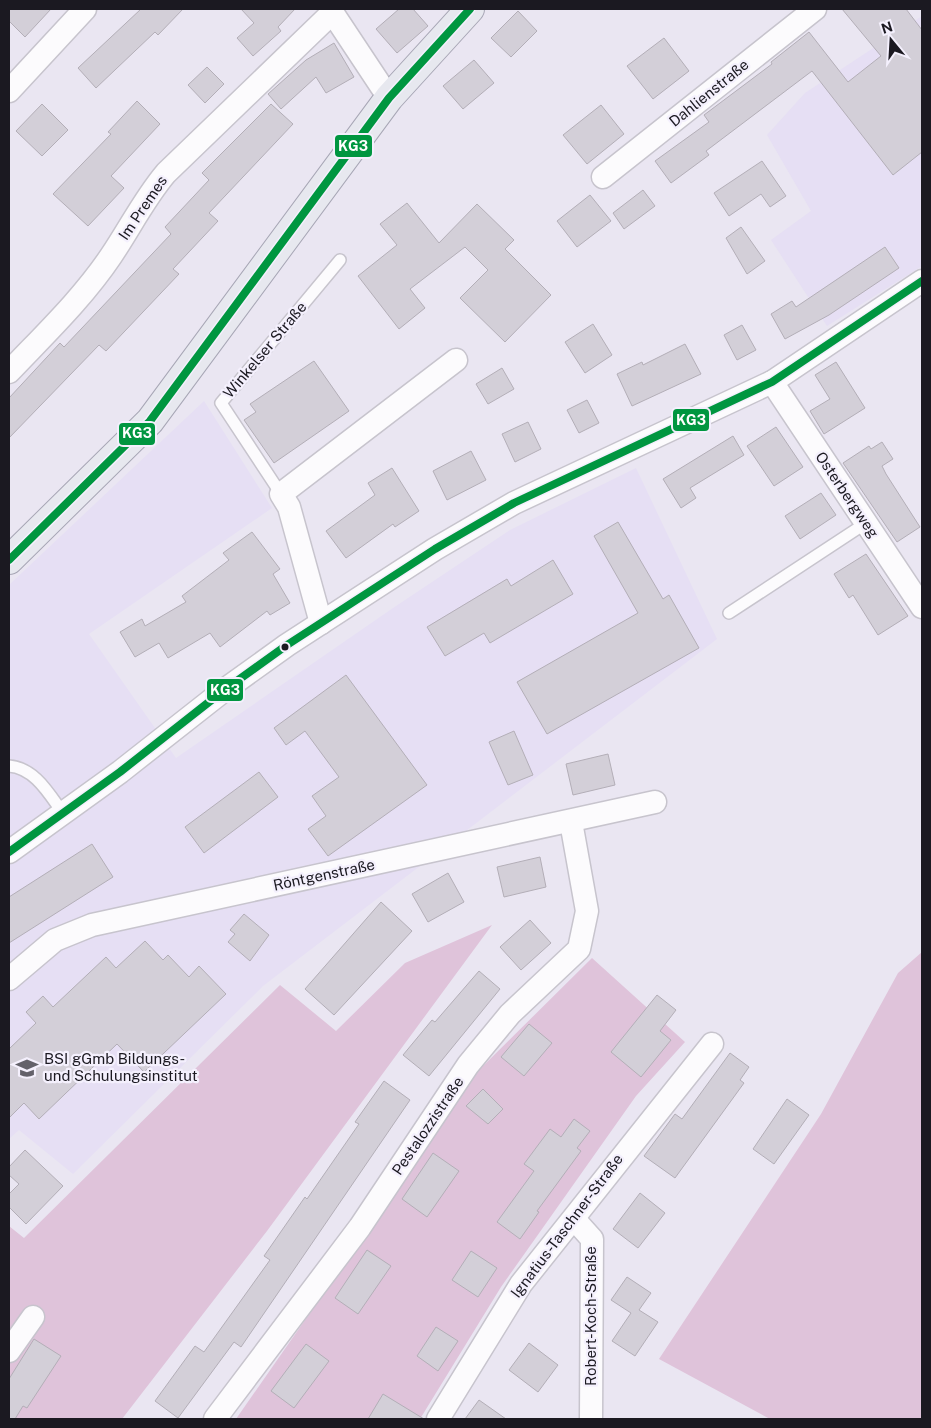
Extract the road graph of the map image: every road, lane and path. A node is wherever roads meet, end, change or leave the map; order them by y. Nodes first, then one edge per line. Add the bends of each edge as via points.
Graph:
1 (85, 9) edge
2 (470, 9) edge
3 (815, 9) edge
4 (331, 11) edge
5 (13, 80) edge
6 (389, 98) junction
7 (603, 177) dead end
8 (340, 260) dead end
9 (922, 281) edge
10 (456, 360) dead end
11 (9, 372) edge
12 (772, 382) junction
13 (281, 494) junction
14 (866, 523) junction
15 (9, 560) edge
16 (922, 607) edge
17 (729, 613) dead end
18 (321, 623) junction
19 (9, 766) edge
20 (654, 802) dead end
21 (63, 813) junction
22 (571, 822) junction
23 (9, 852) edge
24 (9, 979) edge
25 (712, 1044) dead end
26 (574, 1218) junction
27 (33, 1318) dead end
28 (9, 1351) edge
29 (215, 1419) edge
30 (438, 1419) edge
31 (592, 1419) edge

1 - 5 street
2 - 6 main road
3 - 7 street, Dahlienstraße
4 - 6 street
4 - 11 street, Im Premes via 166,173 147,196 111,257
6 - 15 main road via 150,421
8 - 13 lane, Winkelser Straße via 221,403
9 - 12 street
10 - 13 street
12 - 14 street, Osterbergweg
12 - 18 street via 514,503
13 - 18 street, Winkelser Straße via 289,507
14 - 16 street, Osterbergweg
14 - 17 lane
18 - 21 street via 223,691
19 - 21 lane via 36,777
20 - 22 street, Röntgenstraße
21 - 23 street
22 - 24 street, Röntgenstraße via 92,925 55,940
22 - 29 street, Pestalozzistraße via 586,911 579,948 510,1014 468,1065 360,1227
25 - 26 street, Ignatius-Taschner-Straße
26 - 30 street, Ignatius-Taschner-Straße via 521,1284
26 - 31 street, Robert-Koch-Straße via 592,1239
27 - 28 street

